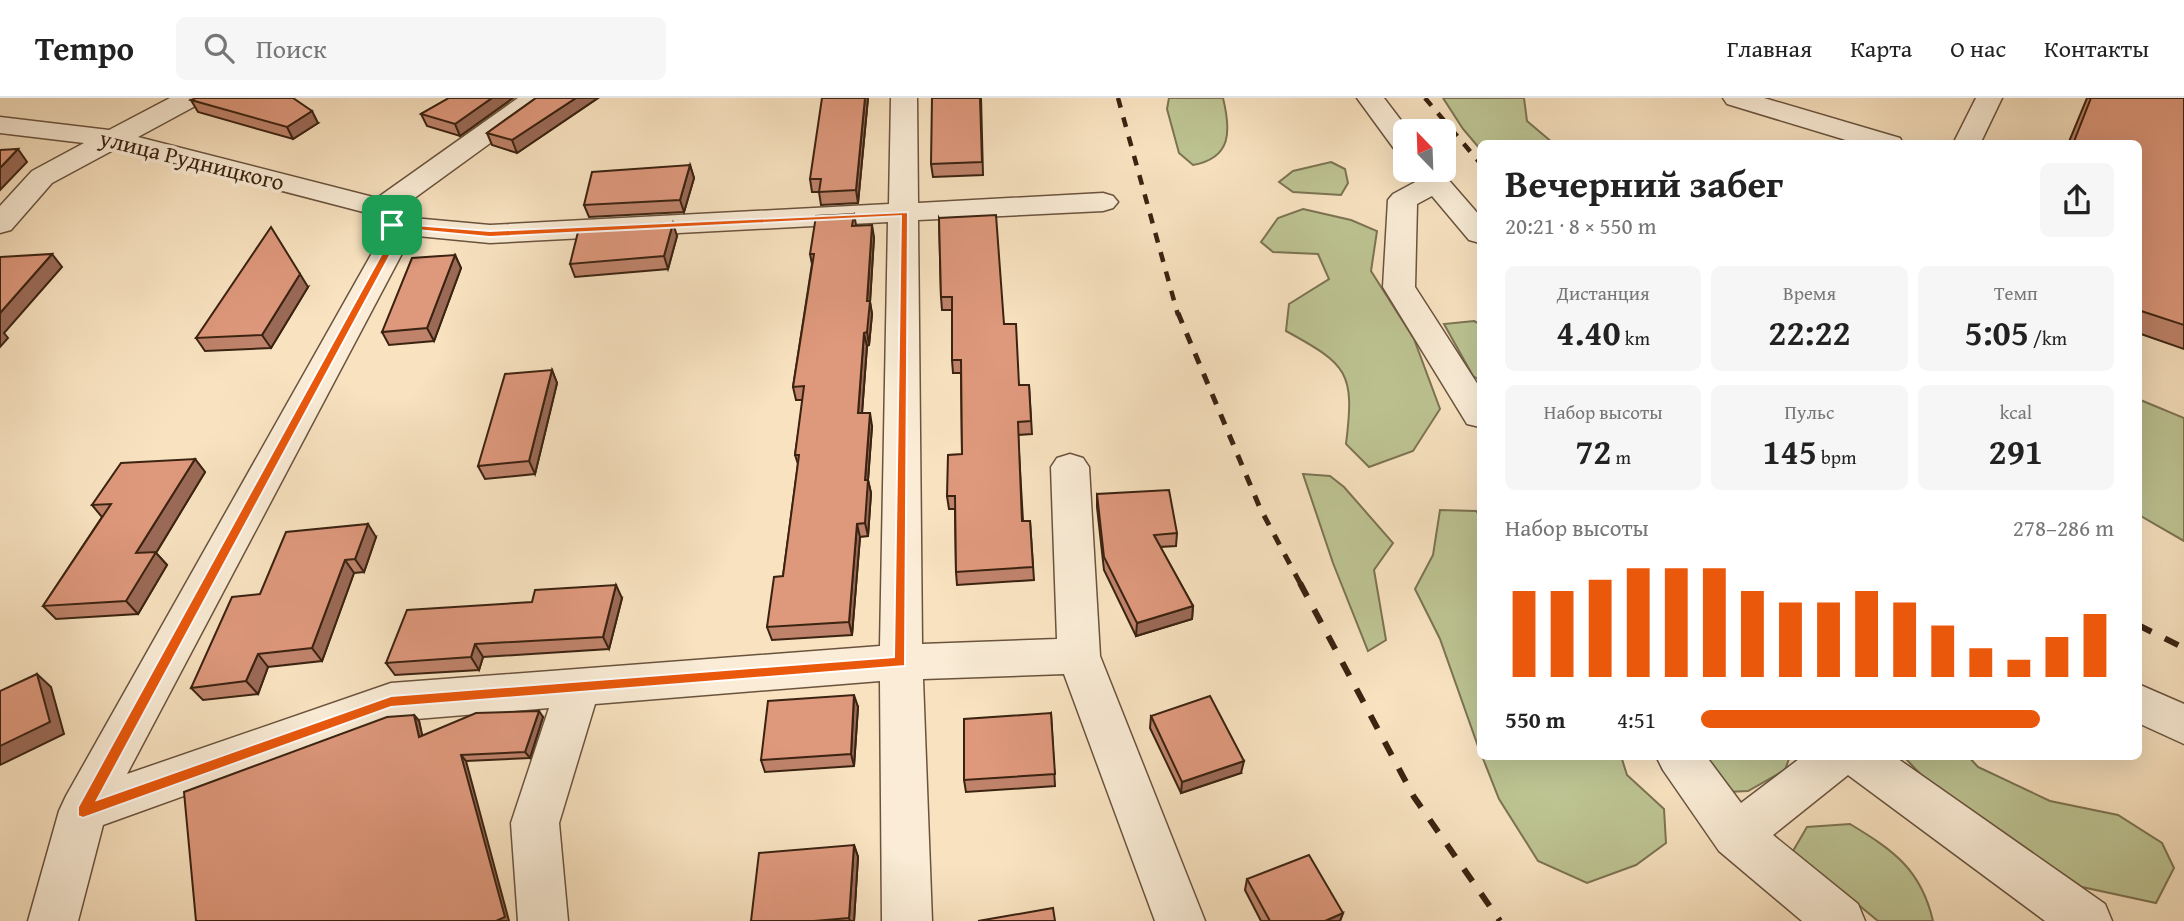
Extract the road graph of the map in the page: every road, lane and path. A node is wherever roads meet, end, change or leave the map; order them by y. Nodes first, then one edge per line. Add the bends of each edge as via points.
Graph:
1 (190, 98) edge
2 (535, 98) edge
3 (904, 98) edge
4 (1370, 98) edge
5 (1735, 98) edge
6 (1989, 98) edge
7 (0, 125) edge
8 (1393, 128) edge
9 (115, 139) junction
10 (1877, 140) edge
11 (1968, 140) edge
12 (1424, 182) edge
13 (1434, 182) edge
14 (1103, 202) dead end
15 (905, 214) junction
16 (387, 216) junction
17 (0, 224) edge
18 (1477, 231) edge
19 (1477, 410) edge
20 (1070, 467) dead end
21 (1079, 656) junction
22 (901, 662) junction
23 (578, 687) junction
24 (2142, 704) edge
25 (2184, 725) edge
26 (1682, 760) edge
27 (1833, 760) edge
28 (1864, 760) edge
29 (83, 811) junction
30 (1736, 835) junction
31 (53, 921) edge
32 (543, 921) edge
33 (906, 921) edge
34 (1180, 921) edge
35 (1840, 921) edge
36 (2087, 921) edge

1 - 9 street
2 - 16 street
3 - 15 street
4 - 8 street
5 - 10 street
6 - 11 street
7 - 9 street, улица Рудницкого
9 - 16 street, улица Рудницкого
9 - 17 street via 42,177
12 - 19 street via 1403,200 1399,287
13 - 18 street
14 - 15 street, улица Рудницкого
15 - 16 street, улица Рудницкого via 490,234
15 - 22 street
16 - 29 street via 391,246
20 - 21 street
21 - 22 street
21 - 34 street
22 - 23 street
22 - 33 street
23 - 29 street via 391,702
23 - 32 street via 536,822
24 - 25 street
26 - 30 street
27 - 30 street
28 - 36 street
29 - 31 street
30 - 35 street

